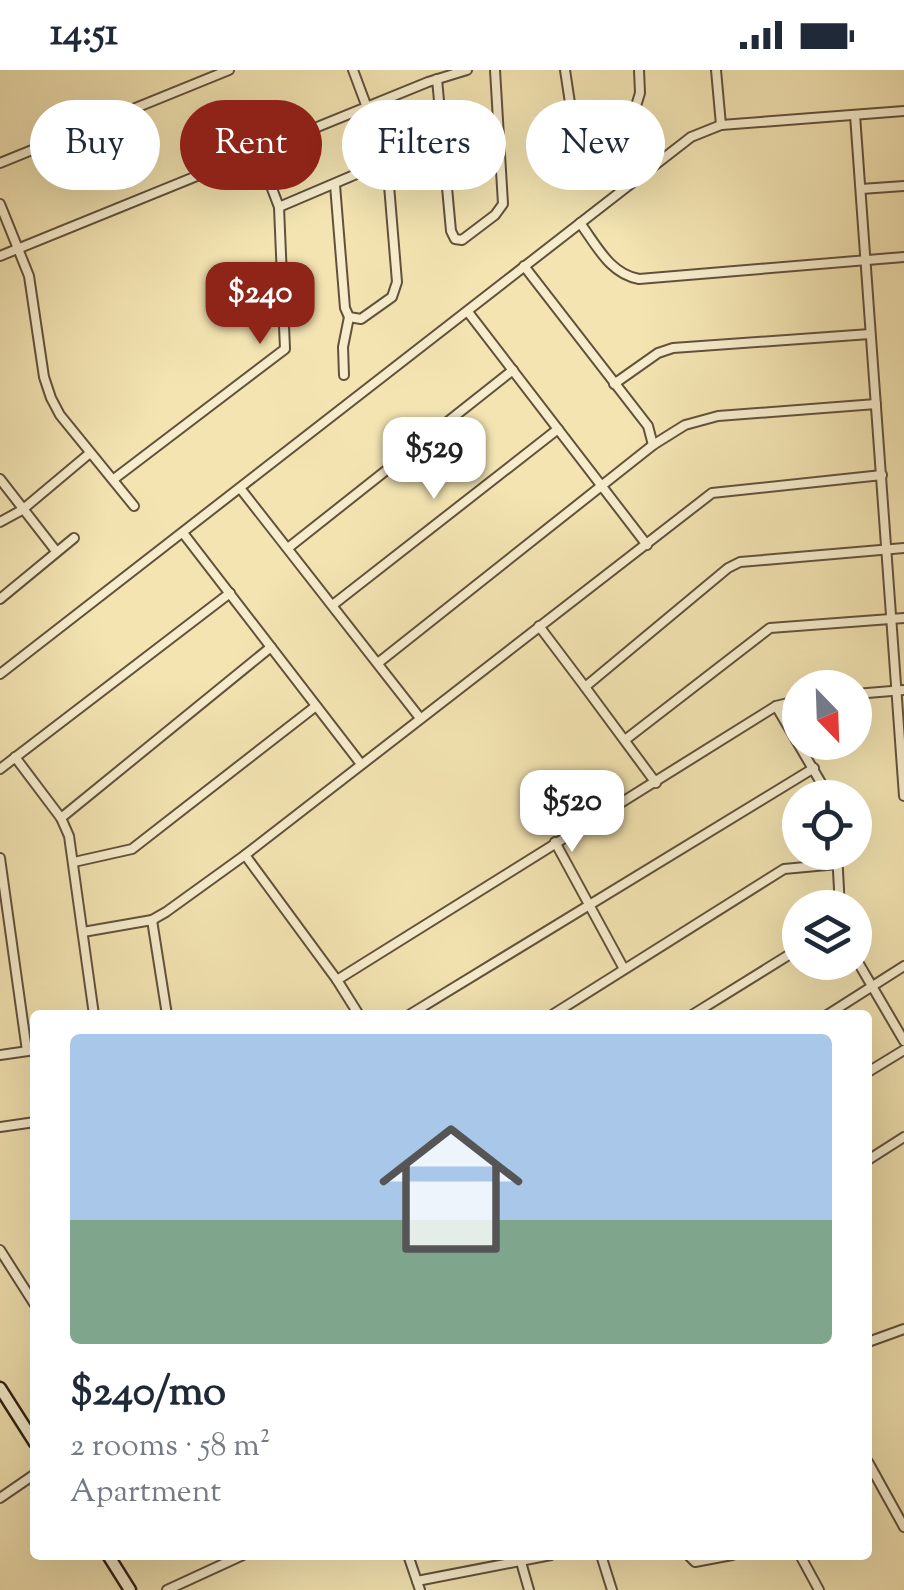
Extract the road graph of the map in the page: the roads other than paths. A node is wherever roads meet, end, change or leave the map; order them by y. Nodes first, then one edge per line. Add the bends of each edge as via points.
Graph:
1 (228, 70) edge
2 (352, 70) edge
3 (425, 70) edge
4 (468, 70) edge
5 (496, 70) edge
6 (565, 70) edge
7 (639, 70) edge
8 (716, 70) edge
9 (433, 80) junction
10 (363, 100) edge
11 (385, 100) edge
12 (904, 112) edge
13 (856, 115) junction
14 (721, 125) junction
15 (0, 162) edge
16 (342, 182) edge
17 (180, 183) edge
18 (335, 185) junction
19 (904, 186) edge
20 (861, 189) junction
21 (272, 190) edge
22 (388, 190) edge
23 (0, 204) edge
24 (279, 208) junction
25 (580, 223) junction
26 (17, 249) junction
27 (0, 256) edge
28 (904, 257) edge
29 (864, 260) junction
30 (524, 266) junction
31 (468, 312) junction
32 (348, 317) junction
33 (870, 334) junction
34 (513, 370) junction
35 (344, 374) dead end
36 (614, 384) junction
37 (876, 404) junction
38 (648, 426) junction
39 (558, 429) junction
40 (670, 434) junction
41 (653, 446) junction
42 (90, 453) junction
43 (882, 476) junction
44 (0, 479) edge
45 (114, 479) junction
46 (602, 486) junction
47 (240, 488) junction
48 (134, 506) dead end
49 (22, 510) junction
50 (0, 522) edge
51 (183, 532) junction
52 (74, 538) dead end
53 (647, 544) junction
54 (288, 548) junction
55 (904, 548) edge
56 (887, 549) junction
57 (56, 551) junction
58 (230, 593) junction
59 (0, 599) edge
60 (334, 604) junction
61 (904, 618) edge
62 (892, 619) junction
63 (540, 626) junction
64 (270, 647) junction
65 (378, 663) junction
66 (0, 674) edge
67 (585, 686) junction
68 (899, 691) edge
69 (872, 693) edge
70 (782, 704) edge
71 (316, 706) junction
72 (776, 706) junction
73 (420, 718) junction
74 (625, 740) junction
75 (15, 757) junction
76 (903, 761) edge
77 (361, 764) junction
78 (814, 768) junction
79 (0, 769) edge
80 (820, 780) edge
81 (656, 782) junction
82 (904, 796) edge
83 (61, 818) junction
84 (556, 842) junction
85 (244, 855) junction
86 (0, 858) edge
87 (74, 862) junction
88 (784, 870) edge
89 (590, 904) junction
90 (152, 920) junction
91 (83, 932) junction
92 (782, 959) edge
93 (904, 966) edge
94 (624, 968) junction
95 (337, 980) junction
96 (868, 980) edge
97 (872, 988) junction
98 (93, 1010) edge
99 (166, 1010) edge
100 (356, 1010) edge
101 (417, 1010) edge
102 (560, 1010) edge
103 (700, 1010) edge
104 (835, 1010) edge
105 (904, 1042) edge
106 (30, 1044) edge
107 (30, 1050) edge
108 (904, 1050) edge
109 (0, 1055) edge
110 (872, 1070) edge
111 (30, 1125) edge
112 (0, 1127) edge
113 (904, 1137) edge
114 (872, 1157) edge
115 (0, 1250) edge
116 (30, 1297) edge
117 (904, 1329) edge
118 (872, 1341) edge
119 (0, 1388) edge
120 (30, 1435) edge
121 (872, 1469) edge
122 (30, 1477) edge
123 (0, 1498) edge
124 (904, 1527) edge
125 (111, 1560) edge
126 (232, 1560) edge
127 (410, 1560) edge
128 (527, 1560) edge
129 (603, 1560) edge
130 (803, 1560) edge
131 (521, 1562) junction
132 (419, 1585) edge
133 (130, 1590) edge
134 (167, 1590) edge
135 (529, 1590) edge
136 (612, 1590) edge
137 (819, 1590) edge

1 - 15 street
2 - 10 street
3 - 9 street
4 - 9 street
5 - 9 street via 503,204 462,240 451,231
6 - 7 street via 582,146 636,106
8 - 14 street
9 - 11 street
12 - 13 street
13 - 14 street
13 - 20 street
14 - 25 street via 691,137
16 - 18 street
17 - 26 street
18 - 24 street
18 - 32 street
19 - 20 street
20 - 29 street
21 - 24 street
22 - 32 street via 397,290 368,315
23 - 26 street
24 - 45 street via 285,349
25 - 29 street via 615,270 639,279
25 - 30 street
26 - 27 street
26 - 42 street via 33,293 47,389
28 - 29 street
29 - 33 street
30 - 31 street
30 - 36 street
31 - 34 street
31 - 47 street
32 - 35 street
33 - 36 street via 673,348
33 - 37 street
34 - 39 street
34 - 54 street
36 - 38 street
37 - 40 street via 718,416
37 - 43 street
38 - 40 street
38 - 41 street
39 - 46 street
39 - 60 street
40 - 41 street
41 - 46 street
42 - 45 street
42 - 49 street
43 - 53 street via 712,493
43 - 56 street
44 - 49 street
45 - 48 street
46 - 53 street
46 - 65 street
47 - 51 street
47 - 54 street
49 - 50 street
49 - 57 street
51 - 58 street
51 - 66 street
52 - 57 street
53 - 63 street
54 - 60 street
55 - 56 street
56 - 62 street
56 - 67 street via 740,562
57 - 59 street
58 - 64 street
58 - 75 street
60 - 65 street
61 - 62 street
62 - 68 street
62 - 74 street via 770,628
63 - 67 street
63 - 73 street
64 - 71 street
64 - 83 street
65 - 73 street
67 - 74 street
68 - 69 street
68 - 76 street
70 - 72 street
71 - 77 street
71 - 87 street via 132,849
72 - 78 street
72 - 81 street
73 - 77 street
74 - 81 street
75 - 79 street
75 - 83 street
76 - 82 street
77 - 85 street
78 - 80 street
78 - 89 street
81 - 84 street
83 - 87 street
84 - 89 street
84 - 95 street
85 - 90 street
85 - 95 street
86 - 106 street
87 - 91 street
88 - 94 street
89 - 94 street
89 - 101 street
90 - 91 street
90 - 99 street
91 - 98 street
92 - 103 street
93 - 97 street
94 - 102 street
95 - 100 street
96 - 97 street
97 - 104 street
97 - 105 street
107 - 109 street
108 - 110 street
111 - 112 street
113 - 114 street
115 - 116 street
117 - 118 street
119 - 120 street
121 - 124 street
122 - 123 street
125 - 133 street
126 - 134 street
127 - 132 street
128 - 131 street
129 - 136 street
130 - 137 street
131 - 132 street
131 - 135 street

